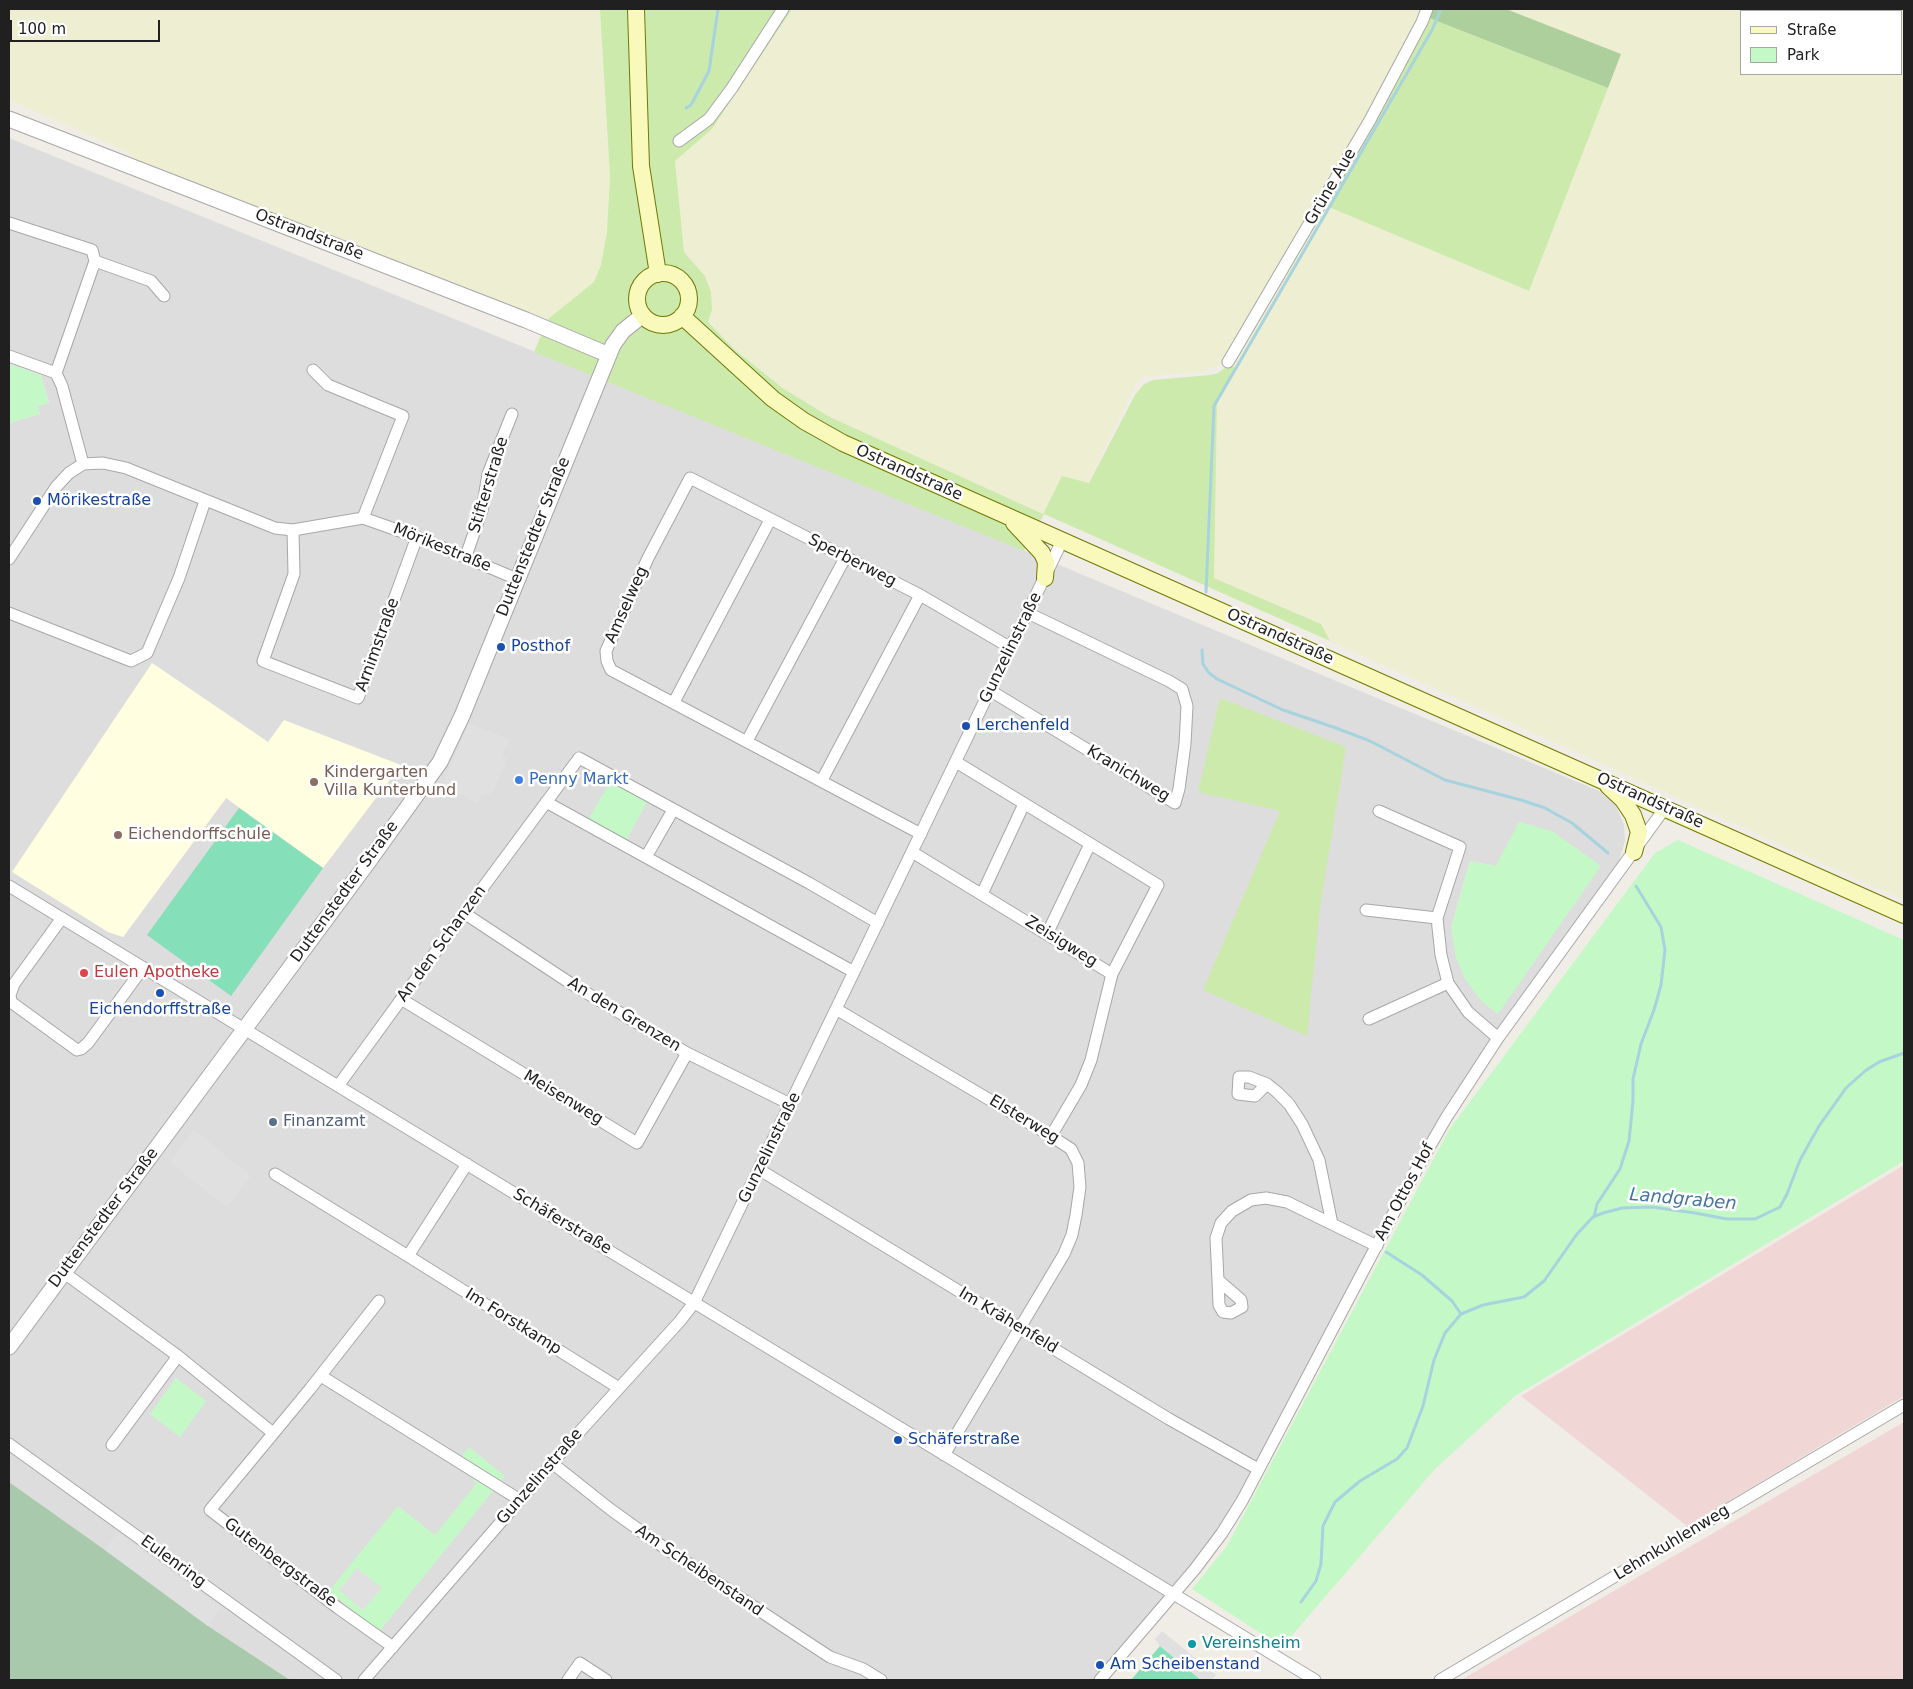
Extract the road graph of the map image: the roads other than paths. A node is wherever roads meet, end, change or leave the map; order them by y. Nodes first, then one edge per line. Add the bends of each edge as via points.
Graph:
1 (636, 9) edge
2 (783, 9) edge
3 (1427, 9) edge
4 (9, 119) edge
5 (679, 141) dead end
6 (9, 223) edge
7 (95, 260) junction
8 (658, 274) junction
9 (164, 296) dead end
10 (642, 315) junction
11 (682, 316) junction
12 (609, 355) junction
13 (9, 356) edge
14 (1228, 362) dead end
15 (313, 370) dead end
16 (56, 372) junction
17 (512, 414) dead end
18 (83, 464) junction
19 (690, 478) joint
20 (204, 501) junction
21 (1007, 516) junction
22 (363, 518) junction
23 (770, 520) junction
24 (293, 530) junction
25 (417, 537) junction
26 (1062, 540) junction
27 (466, 556) junction
28 (844, 558) junction
29 (9, 559) edge
30 (1045, 578) junction
31 (517, 579) junction
32 (920, 595) junction
33 (9, 613) edge
34 (1028, 613) junction
35 (1011, 648) junction
36 (991, 691) junction
37 (674, 702) junction
38 (747, 741) junction
39 (956, 762) junction
40 (1601, 779) junction
41 (822, 780) junction
42 (546, 802) junction
43 (1024, 804) junction
44 (1665, 808) junction
45 (673, 810) junction
46 (1378, 811) dead end
47 (921, 834) junction
48 (1090, 844) junction
49 (912, 852) junction
50 (1634, 852) junction
51 (646, 857) junction
52 (9, 886) edge
53 (982, 894) junction
54 (1366, 910) dead end
55 (464, 913) junction
56 (1904, 914) edge
57 (62, 918) junction
58 (1437, 918) junction
59 (878, 923) junction
60 (1048, 934) junction
61 (143, 968) junction
62 (854, 972) junction
63 (1112, 974) junction
64 (1448, 983) junction
65 (401, 999) junction
66 (836, 1009) junction
67 (1369, 1019) dead end
68 (244, 1029) junction
69 (1498, 1038) junction
70 (687, 1053) junction
71 (1267, 1084) dead end
72 (338, 1086) junction
73 (790, 1104) junction
74 (1051, 1136) junction
75 (466, 1164) junction
76 (760, 1170) junction
77 (275, 1174) dead end
78 (1332, 1224) junction
79 (1377, 1246) junction
80 (408, 1256) junction
81 (63, 1272) junction
82 (1218, 1280) dead end
83 (379, 1301) dead end
84 (694, 1302) junction
85 (1020, 1329) junction
86 (9, 1347) edge
87 (178, 1356) junction
88 (320, 1376) junction
89 (619, 1388) junction
90 (1904, 1405) edge
91 (273, 1433) junction
92 (9, 1444) edge
93 (112, 1445) dead end
94 (944, 1455) junction
95 (552, 1463) junction
96 (1258, 1469) junction
97 (520, 1500) junction
98 (1174, 1594) junction
99 (393, 1647) junction
100 (336, 1680) edge
101 (364, 1680) edge
102 (568, 1680) edge
103 (606, 1680) edge
104 (880, 1680) edge
105 (1100, 1680) edge
106 (1315, 1680) edge
107 (1440, 1680) edge

1 - 8 main road via 641,166
2 - 5 street via 709,119
3 - 14 street, Grüne Aue via 1370,120
4 - 12 street, Ostrandstraße
6 - 7 street via 92,250
7 - 9 street via 151,281
7 - 16 street
8 - 10 main road via 648,278 640,287 637,298
8 - 11 main road via 674,276 686,286 689,302
10 - 11 main road via 662,325 673,323
10 - 12 street, Duttenstedter Straße via 623,331
11 - 21 main road, Ostrandstraße via 758,387 804,421
12 - 31 street, Duttenstedter Straße
13 - 16 street
15 - 22 street via 328,385 403,416
16 - 18 street
17 - 27 street, Stifterstraße via 488,474 482,510
18 - 20 street, Mörikestraße via 103,463 126,468
18 - 29 street via 56,486
19 - 23 street, Sperberweg
19 - 37 street, Amselweg via 648,558 606,651 606,661 611,670
20 - 24 street, Mörikestraße via 275,528
20 - 33 street via 179,578 148,653 131,661
21 - 26 main road, Ostrandstraße
21 - 30 main road via 1042,553 1046,562
22 - 24 street, Mörikestraße
22 - 25 street, Mörikestraße
23 - 28 street, Sperberweg
23 - 37 street
24 - 25 street, Arnimstraße via 294,574 263,661 358,698
25 - 27 street, Mörikestraße
26 - 30 street, Gunzelinstraße
26 - 40 main road, Ostrandstraße
27 - 31 street, Mörikestraße
28 - 32 street, Sperberweg
28 - 38 street
30 - 34 street, Gunzelinstraße
31 - 68 street, Duttenstedter Straße via 440,762
32 - 35 street, Sperberweg
32 - 41 street
34 - 35 street, Gunzelinstraße
34 - 36 street, Kranichweg via 1182,689 1187,706 1185,744 1175,803
35 - 36 street, Gunzelinstraße
36 - 39 street, Gunzelinstraße
37 - 38 street, Amselweg
38 - 41 street, Amselweg
39 - 43 street
39 - 47 street, Gunzelinstraße
40 - 44 main road, Ostrandstraße
40 - 50 main road via 1633,815 1639,832
41 - 47 street, Amselweg
42 - 45 street, An den Schanzen via 579,758
42 - 51 street
42 - 55 street, An den Schanzen
43 - 48 street
43 - 53 street
44 - 50 street, Am Ottos Hof
44 - 56 main road, Ostrandstraße
45 - 51 street
45 - 59 street, An den Schanzen
46 - 58 street via 1460,847
47 - 49 street, Gunzelinstraße
48 - 60 street
48 - 63 street via 1158,885
49 - 53 street, Zeisigweg
49 - 59 street, Gunzelinstraße
50 - 69 street, Am Ottos Hof
51 - 62 street
52 - 57 street
53 - 60 street, Zeisigweg
54 - 58 street
55 - 65 street, An den Schanzen
55 - 70 street, An den Grenzen via 570,983
57 - 61 street
57 - 61 street via 14,984 10,995 11,1002 77,1050 88,1043
58 - 64 street
59 - 62 street, Gunzelinstraße
60 - 63 street, Zeisigweg
61 - 68 street
62 - 66 street, Gunzelinstraße
63 - 74 street, Zeisigweg via 1091,1060 1081,1085
64 - 67 street
64 - 69 street via 1468,1012
65 - 70 street, Meisenweg via 637,1143
65 - 72 street, An den Schanzen
66 - 73 street, Gunzelinstraße
66 - 74 street, Elsterweg
68 - 72 street, Schäferstraße
68 - 81 street, Duttenstedter Straße
69 - 79 street, Am Ottos Hof via 1441,1126
70 - 73 street, An den Grenzen
71 - 78 street via 1289,1104 1319,1160
72 - 75 street, Schäferstraße
73 - 76 street, Gunzelinstraße
74 - 85 street, Elsterweg via 1072,1149 1078,1163 1080,1187 1076,1215 1064,1254
75 - 80 street
75 - 84 street, Schäferstraße
76 - 84 street, Gunzelinstraße
76 - 85 street, Im Krähenfeld
77 - 80 street, Im Forstkamp
78 - 79 street
78 - 82 street via 1278,1199 1251,1200 1232,1210 1221,1223 1216,1238
79 - 96 street, Am Ottos Hof
80 - 89 street, Im Forstkamp
81 - 86 street, Duttenstedter Straße
81 - 87 street
83 - 88 street, Gutenbergstraße
84 - 89 street, Gunzelinstraße
84 - 94 street, Schäferstraße
85 - 94 street, Elsterweg
85 - 96 street, Im Krähenfeld via 1168,1419
87 - 91 street
87 - 93 street
88 - 91 street, Gutenbergstraße
88 - 97 street
89 - 95 street, Gunzelinstraße
90 - 107 street, Lehmkuhlenweg
91 - 99 street, Gutenbergstraße via 210,1510
92 - 100 street, Eulenring
94 - 98 street, Schäferstraße
95 - 97 street, Gunzelinstraße
95 - 104 street, Am Scheibenstand via 653,1540 804,1640 830,1657 863,1669
96 - 98 street, Am Ottos Hof via 1222,1533
97 - 99 street, Gunzelinstraße
98 - 105 street, Am Ottos Hof
98 - 106 street, Schäferstraße
99 - 101 street, Gunzelinstraße
102 - 103 street via 580,1663

